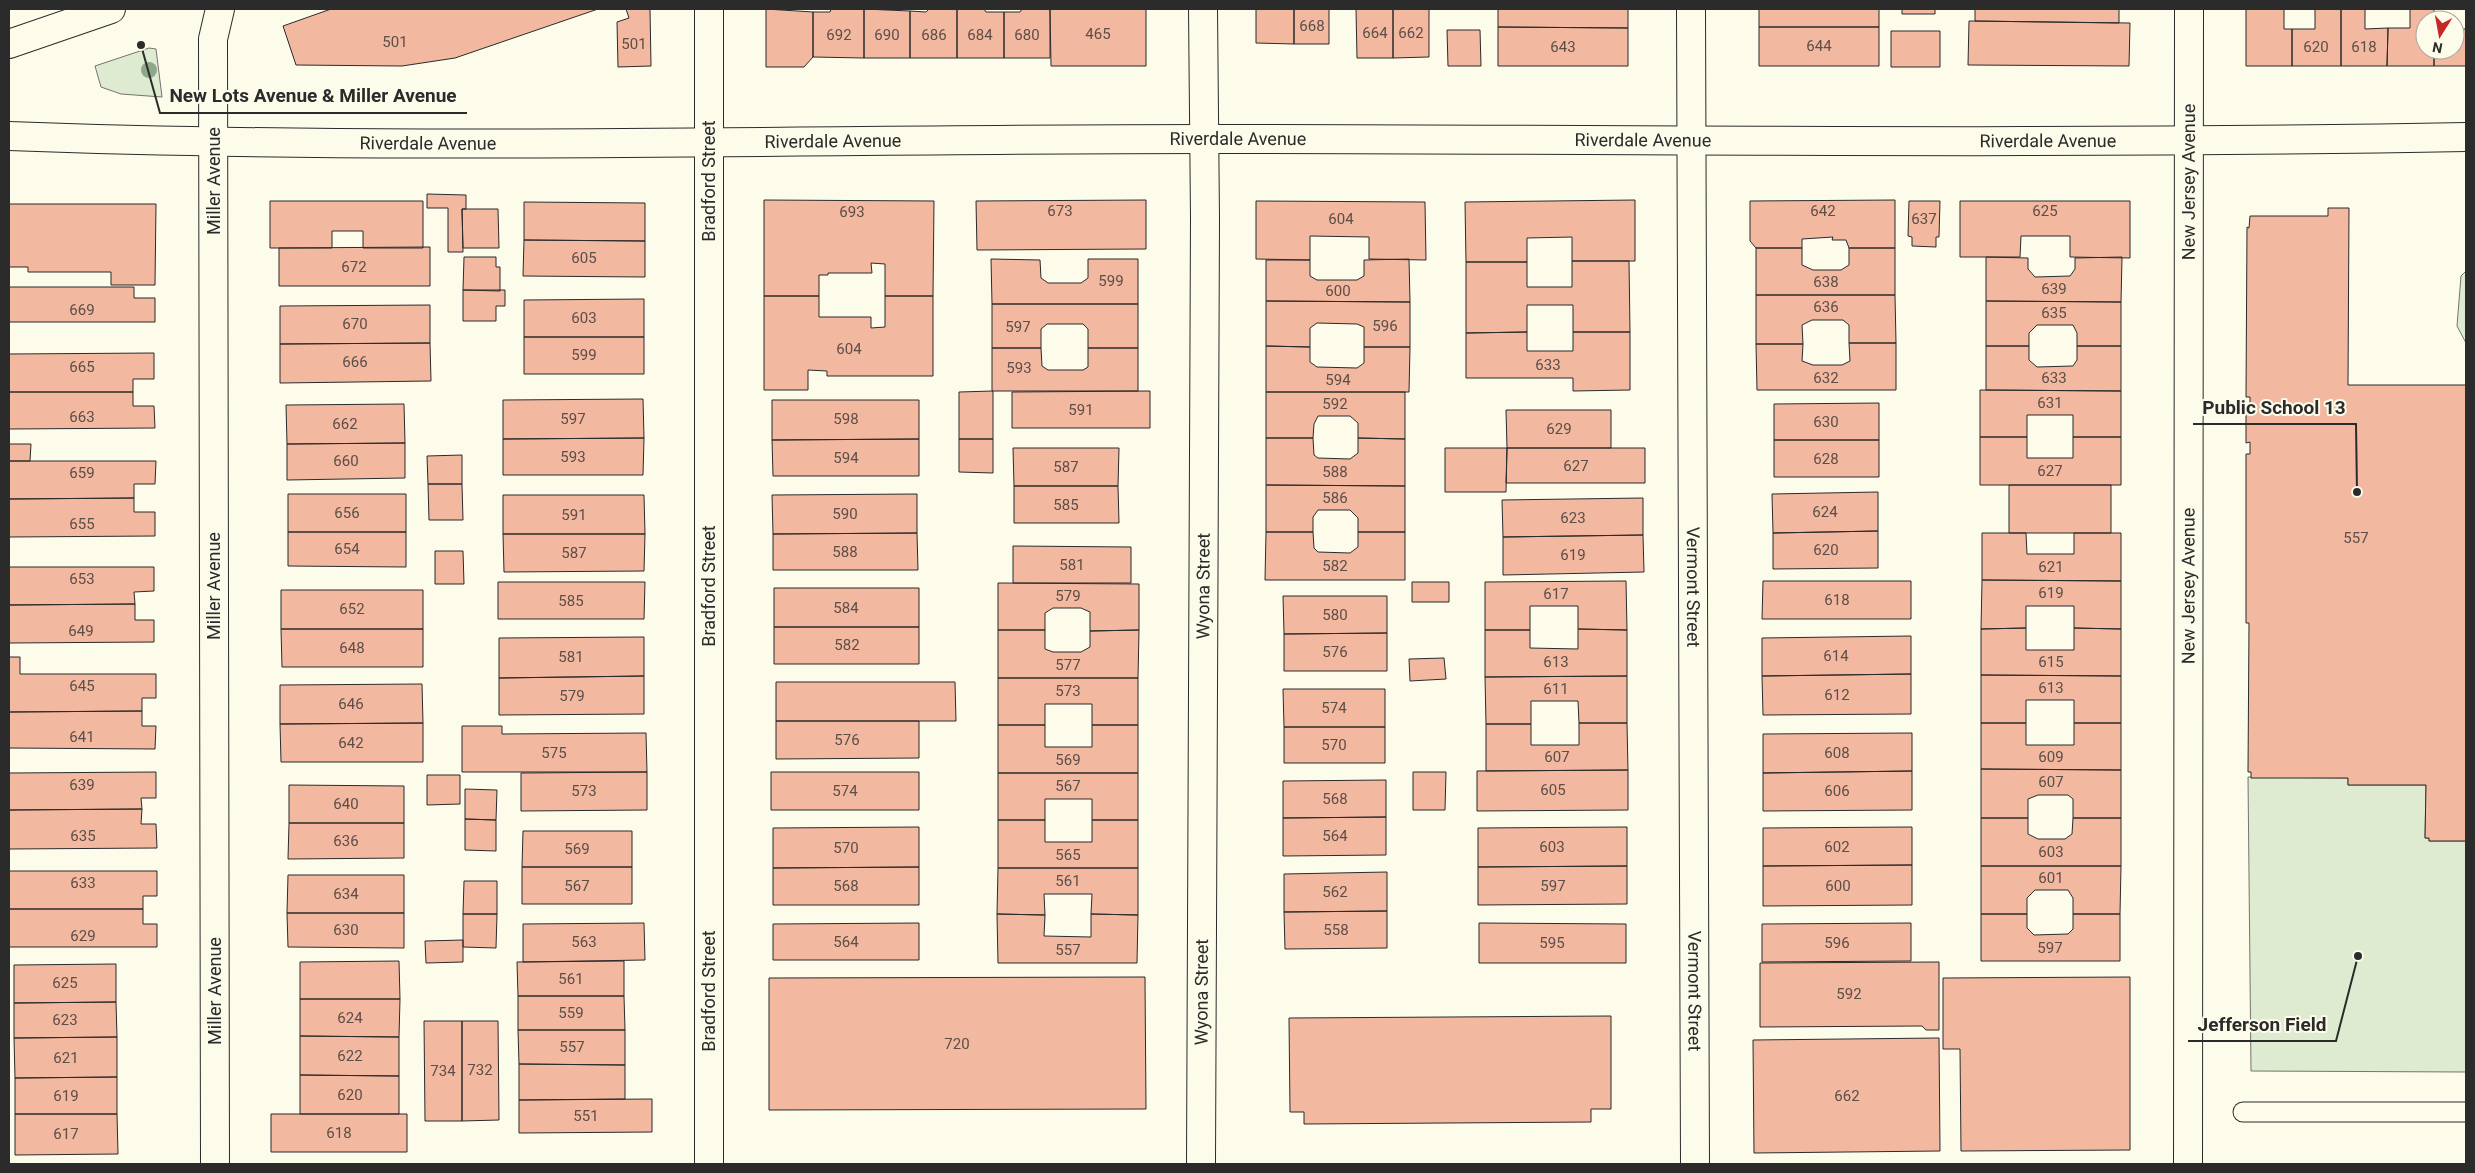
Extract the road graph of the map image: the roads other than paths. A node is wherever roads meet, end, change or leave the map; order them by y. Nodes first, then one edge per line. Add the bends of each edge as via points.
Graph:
1 (111, 9) edge
2 (220, 9) edge
3 (709, 9) edge
4 (1203, 9) edge
5 (1691, 9) edge
6 (2189, 9) edge
7 (9, 44) edge
8 (9, 136) edge
9 (2466, 137) edge
10 (1204, 139) junction
11 (213, 141) junction
12 (1692, 141) junction
13 (708, 142) junction
14 (2189, 142) junction
15 (2243, 1112) dead end
16 (2466, 1112) edge
17 (215, 1164) edge
18 (709, 1164) edge
19 (1201, 1164) edge
20 (1695, 1164) edge
21 (2188, 1164) edge

1 - 7 street
2 - 11 street, Miller Avenue via 213,39
3 - 13 street, Bradford Street
4 - 10 street, Wyona Street
5 - 12 street, Vermont Street
6 - 14 street, New Jersey Avenue
8 - 11 street, Riverdale Avenue
9 - 14 street, Riverdale Avenue
10 - 12 street, Riverdale Avenue
10 - 13 street, Riverdale Avenue
10 - 19 street, Wyona Street
11 - 13 street, Riverdale Avenue
11 - 17 street, Miller Avenue
12 - 14 street, Riverdale Avenue
12 - 20 street, Vermont Street
13 - 18 street, Bradford Street
14 - 21 street, New Jersey Avenue
15 - 16 lane

